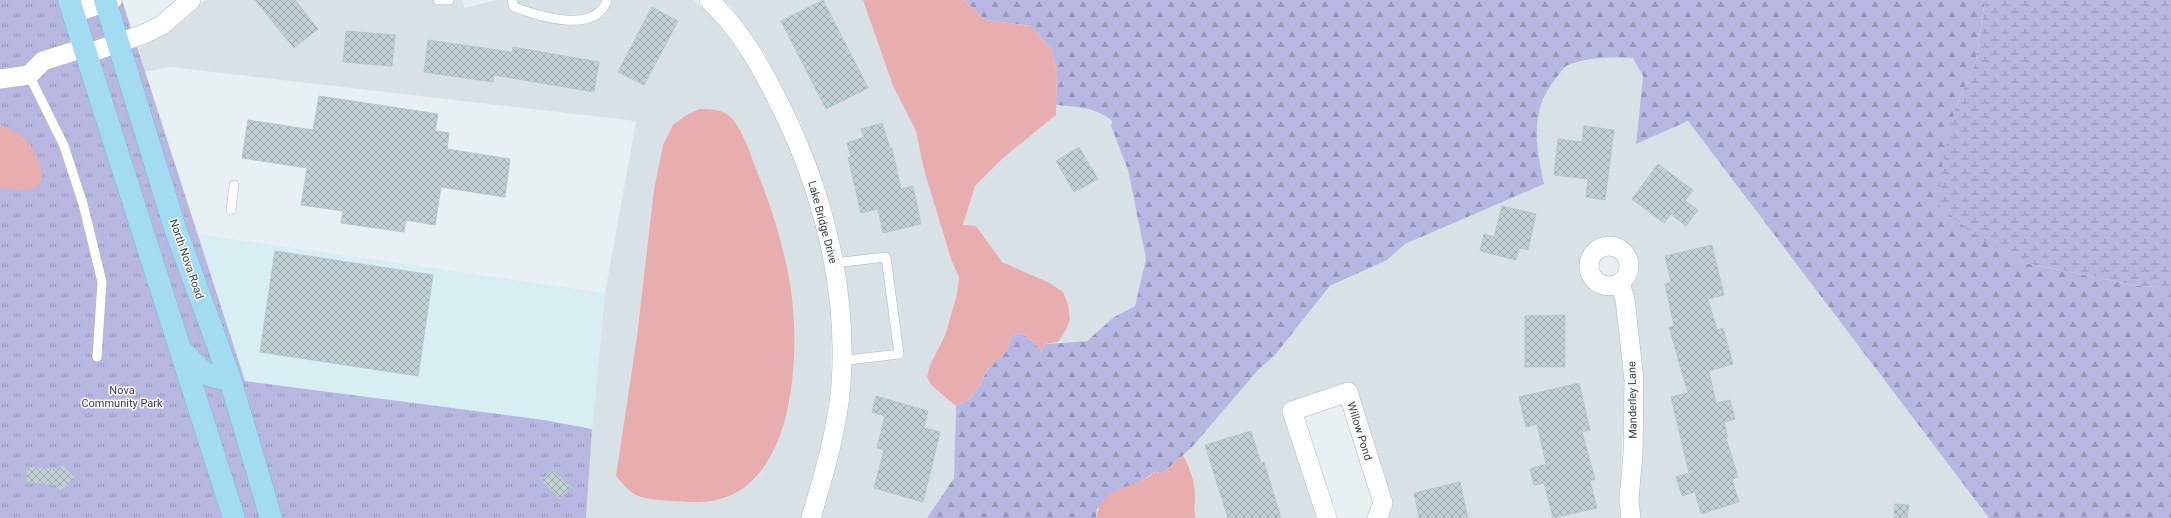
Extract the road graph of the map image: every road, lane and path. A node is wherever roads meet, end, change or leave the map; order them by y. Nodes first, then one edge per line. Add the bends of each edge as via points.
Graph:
1 (191, 0) edge
2 (438, 0) edge
3 (449, 0) edge
4 (512, 0) edge
5 (606, 0) edge
6 (709, 0) edge
7 (108, 1) edge
8 (72, 6) edge
9 (119, 43) junction
10 (85, 51) junction
11 (29, 75) junction
12 (0, 79) edge
13 (234, 185) dead end
14 (231, 210) dead end
15 (834, 263) junction
16 (1620, 283) dead end
17 (180, 348) junction
18 (97, 357) dead end
19 (840, 361) junction
20 (230, 379) junction
21 (234, 518) edge
22 (271, 518) edge
23 (811, 518) edge
24 (1327, 518) edge
25 (1376, 518) edge
26 (1631, 518) edge

1 - 9 street via 162,24
2 - 3 lane
4 - 5 lane via 514,7 535,15 578,21 594,15 604,6
6 - 15 street, Lake Bridge Drive via 725,14 758,61 792,129 817,194
7 - 8 street
7 - 9 main road, North Nova Road
8 - 10 main road
9 - 10 street
9 - 20 main road, North Nova Road via 174,225
10 - 11 street via 43,61
10 - 17 main road
11 - 12 street
11 - 18 lane via 64,146 83,204 102,282
13 - 14 lane
15 - 19 street, Lake Bridge Drive via 841,311
15 - 19 lane via 886,257 899,354
16 - 26 street, Manderley Lane via 1626,299 1634,380 1633,453 1629,499
17 - 20 main road via 204,373 213,378
17 - 21 main road
19 - 23 street, Lake Bridge Drive via 841,385 832,449
20 - 22 main road, North Nova Road
24 - 25 street, Willow Pond via 1292,411 1348,392 1383,503

